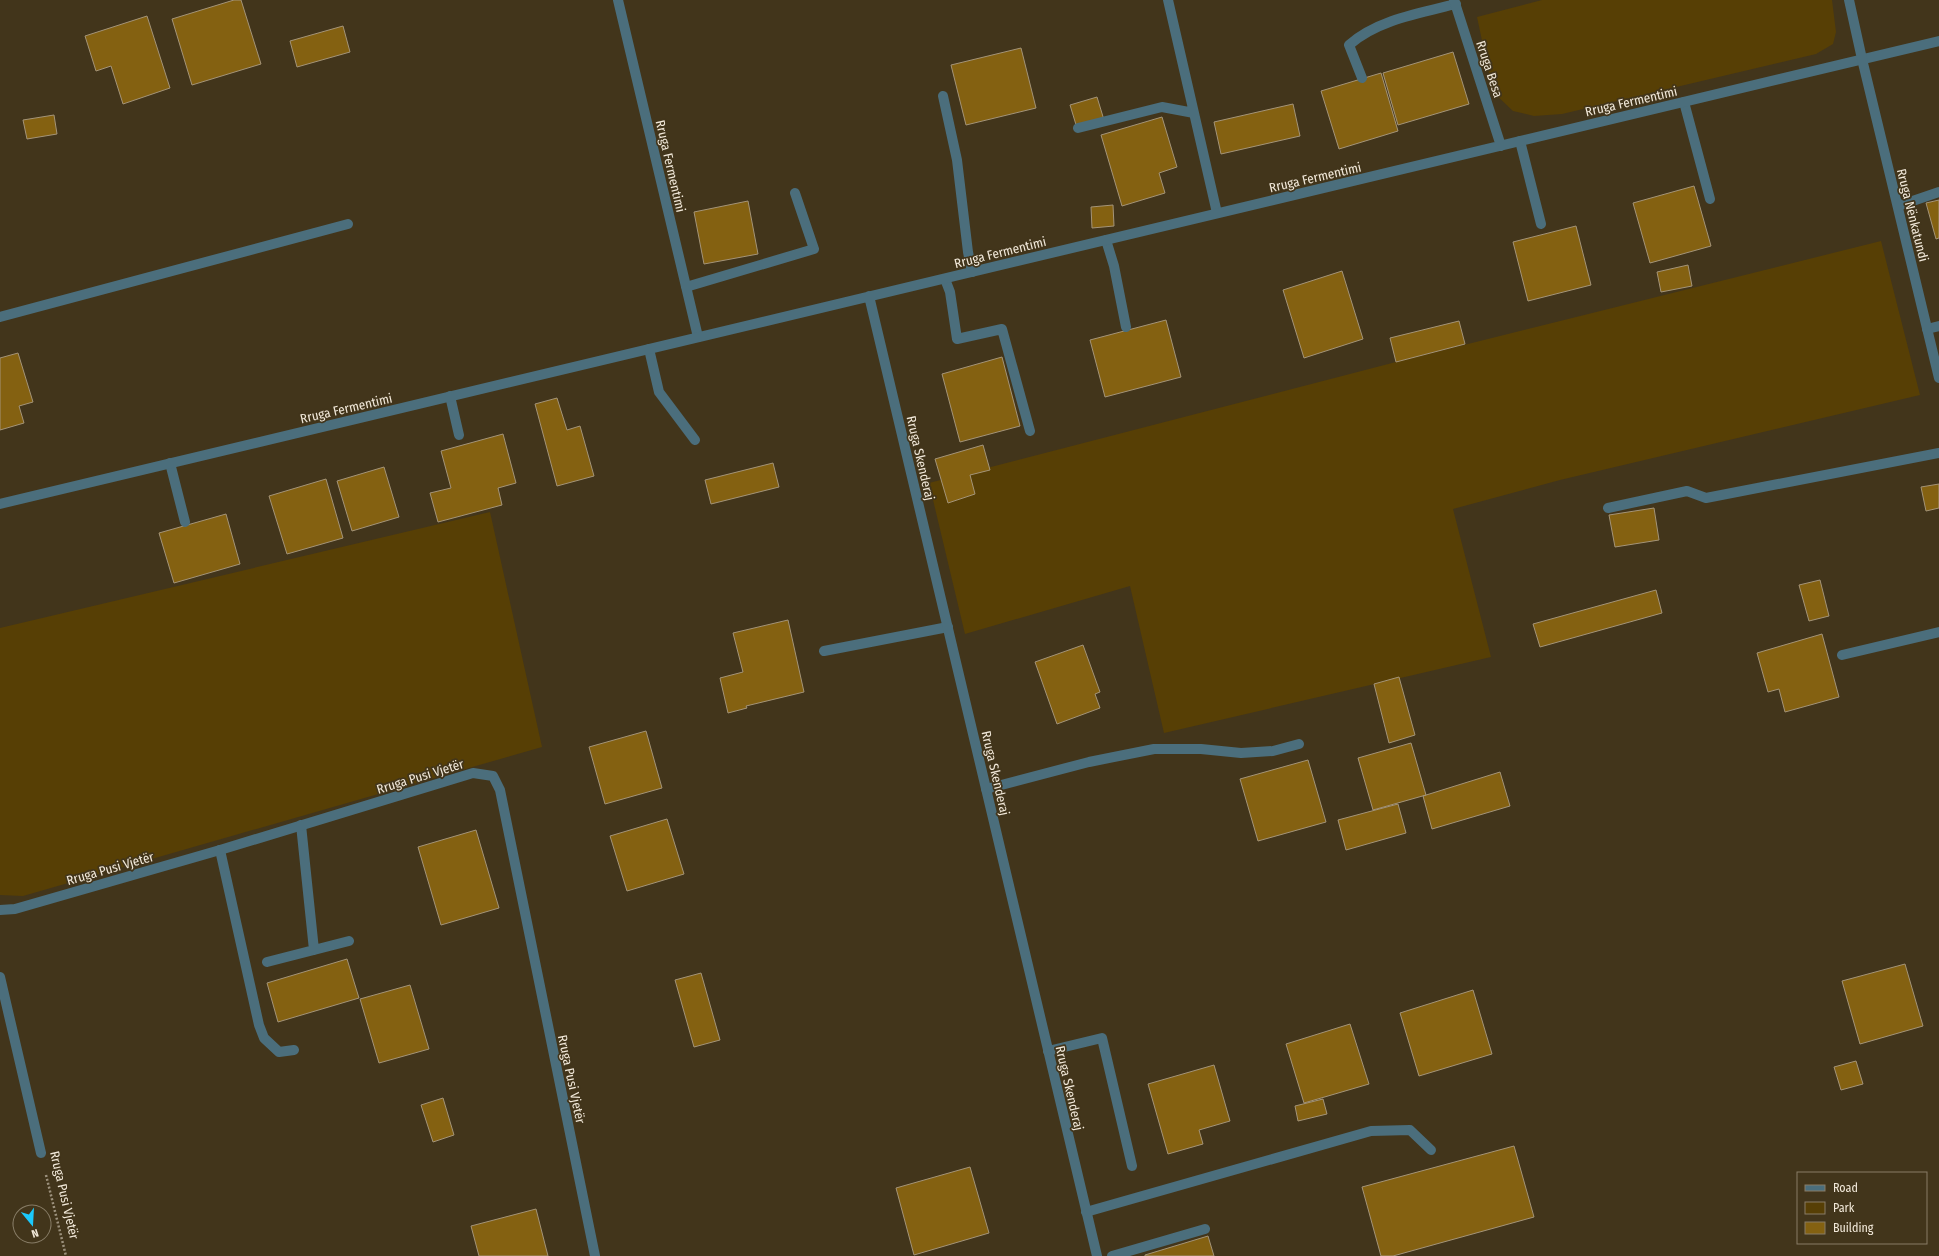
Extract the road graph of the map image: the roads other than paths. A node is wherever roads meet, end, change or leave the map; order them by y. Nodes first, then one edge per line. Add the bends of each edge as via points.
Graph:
1 (618, 0) edge
2 (1168, 0) edge
3 (1849, 0) edge
4 (1455, 2) edge
5 (1939, 41) edge
6 (1862, 60) junction
7 (1362, 78) dead end
8 (943, 96) dead end
9 (1684, 102) junction
10 (1194, 114) junction
11 (1078, 128) dead end
12 (1520, 141) junction
13 (1501, 146) junction
14 (1939, 192) edge
15 (794, 193) dead end
16 (1710, 199) dead end
17 (1898, 206) junction
18 (1218, 213) junction
19 (348, 224) dead end
20 (1542, 224) dead end
21 (1106, 240) junction
22 (972, 272) junction
23 (945, 278) junction
24 (686, 287) junction
25 (869, 296) junction
26 (0, 317) edge
27 (1939, 326) edge
28 (1126, 327) dead end
29 (1927, 329) junction
30 (698, 337) junction
31 (649, 349) junction
32 (1939, 378) edge
33 (450, 396) junction
34 (1030, 431) dead end
35 (459, 435) dead end
36 (695, 440) dead end
37 (1939, 453) edge
38 (170, 463) junction
39 (0, 504) edge
40 (1608, 508) dead end
41 (185, 522) dead end
42 (948, 628) junction
43 (1939, 632) edge
44 (824, 651) dead end
45 (1842, 654) dead end
46 (1299, 744) dead end
47 (986, 789) junction
48 (301, 825) junction
49 (220, 850) junction
50 (0, 910) edge
51 (349, 941) dead end
52 (314, 950) junction
53 (267, 962) dead end
54 (0, 977) edge
55 (294, 1050) dead end
56 (1048, 1051) junction
57 (1431, 1150) dead end
58 (41, 1153) road end
59 (1132, 1166) dead end
60 (1086, 1212) junction
61 (1206, 1229) dead end
62 (1128, 1254) edge
63 (595, 1256) edge
64 (1097, 1256) edge
65 (1112, 1256) edge

1 - 24 street, Rruga Fermentimi
2 - 10 street
3 - 6 street, Rruga Nënkatundi
4 - 7 street via 1361,34 1349,45
4 - 13 street, Rruga Besa
5 - 6 street, Rruga Fermentimi
6 - 9 street, Rruga Fermentimi
6 - 17 street, Rruga Nënkatundi
8 - 22 street via 957,160
9 - 12 street, Rruga Fermentimi
9 - 16 street
10 - 11 street via 1162,107
10 - 18 street
12 - 13 street, Rruga Fermentimi
12 - 20 street
13 - 18 street, Rruga Fermentimi
14 - 17 street
15 - 24 street via 814,249
17 - 29 street, Rruga Nënkatundi
18 - 21 street, Rruga Fermentimi
19 - 26 street
21 - 22 street, Rruga Fermentimi
21 - 28 street
22 - 23 street, Rruga Fermentimi
23 - 25 street, Rruga Fermentimi
23 - 34 street via 950,292 957,339 1002,329
24 - 30 street, Rruga Fermentimi
25 - 30 street, Rruga Fermentimi
25 - 42 street, Rruga Skenderaj
27 - 29 street
29 - 32 street, Rruga Nënkatundi
30 - 31 street, Rruga Fermentimi
31 - 33 street, Rruga Fermentimi
31 - 36 street via 659,392
33 - 35 street
33 - 38 street, Rruga Fermentimi
37 - 40 street via 1706,498 1687,491
38 - 39 street, Rruga Fermentimi
38 - 41 street
42 - 44 street
42 - 47 street, Rruga Skenderaj
43 - 45 street
46 - 47 street via 1273,751 1241,753 1201,749 1154,749 1089,762
47 - 56 street, Rruga Skenderaj
48 - 49 street, Rruga Pusi Vjetër
48 - 52 street
48 - 63 street, Rruga Pusi Vjetër via 473,773 493,776 500,790
49 - 50 street, Rruga Pusi Vjetër via 15,910
49 - 55 street via 259,1025 264,1038 279,1052
51 - 52 street
52 - 53 street
54 - 58 street, Rruga Pusi Vjetër
56 - 59 street via 1102,1038
56 - 60 street, Rruga Skenderaj
57 - 60 street via 1410,1130 1371,1131
60 - 64 street, Rruga Skenderaj
61 - 62 street
62 - 65 street

